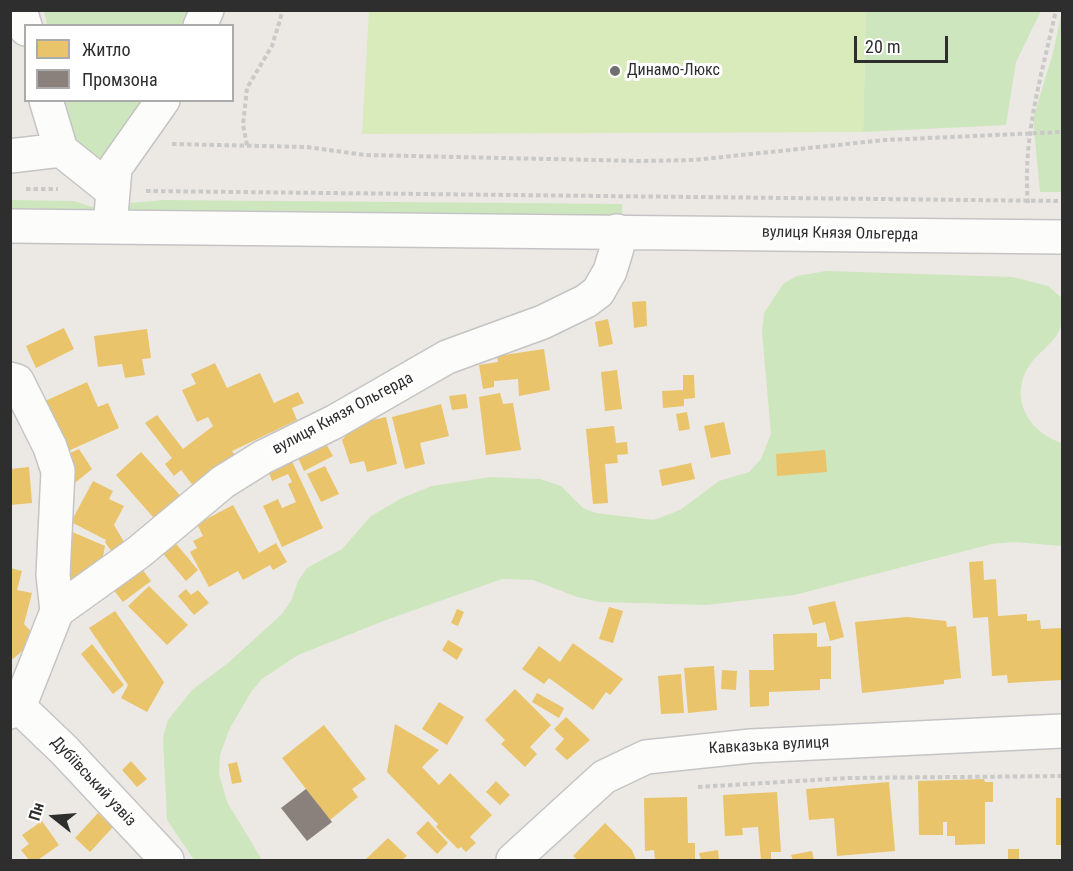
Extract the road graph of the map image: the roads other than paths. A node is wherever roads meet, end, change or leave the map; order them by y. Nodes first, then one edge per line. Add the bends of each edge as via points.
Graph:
1 (207, 10) edge
2 (201, 24) edge
3 (47, 102) edge
4 (162, 102) edge
5 (61, 150) junction
6 (10, 156) edge
7 (111, 190) junction
8 (10, 226) edge
9 (110, 227) junction
10 (617, 231) junction
11 (1047, 237) edge
12 (10, 379) edge
13 (57, 611) junction
14 (14, 708) edge
15 (1062, 731) edge
16 (167, 861) edge
17 (513, 861) edge

1 - 2 street
3 - 5 street
4 - 7 street via 115,168
5 - 6 street
5 - 7 street
7 - 9 street
8 - 9 street, вулиця Князя Ольгерда
9 - 10 street, вулиця Князя Ольгерда
10 - 11 street, вулиця Князя Ольгерда
10 - 13 street, вулиця Князя Ольгерда via 610,271 598,292 586,301 543,322 458,352 263,457 223,482 139,552
12 - 13 street via 17,381 58,471 53,575
13 - 14 street via 26,689
14 - 16 street, Дубіївський узвіз via 64,750
15 - 17 street, Кавказька вулиця via 751,746 646,757 604,777

